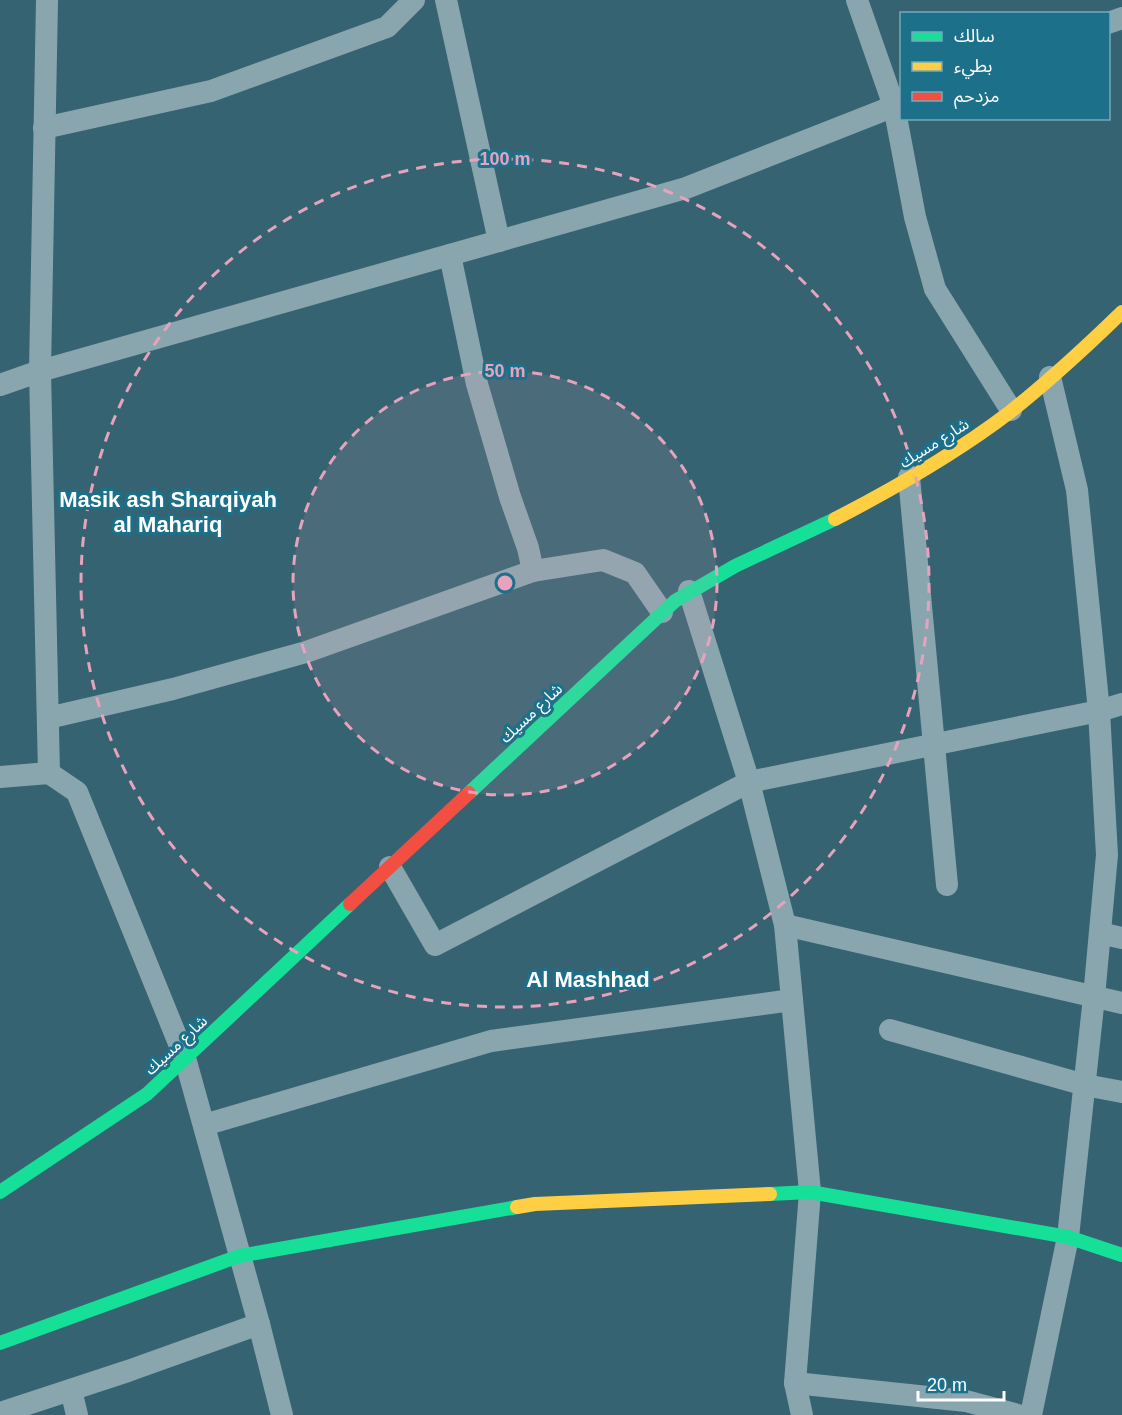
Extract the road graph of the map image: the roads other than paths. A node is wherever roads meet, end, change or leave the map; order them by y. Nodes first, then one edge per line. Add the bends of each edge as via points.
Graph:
1 (47, 0) edge
2 (414, 0) edge
3 (446, 0) edge
4 (857, 0) edge
5 (898, 105) edge
6 (900, 120) edge
7 (45, 128) junction
8 (499, 241) junction
9 (450, 255) junction
10 (1122, 312) edge
11 (40, 371) junction
12 (1050, 377) junction
13 (0, 385) edge
14 (1011, 410) junction
15 (909, 477) junction
16 (533, 571) junction
17 (689, 591) junction
18 (662, 612) junction
19 (1122, 704) edge
20 (1099, 711) junction
21 (48, 718) junction
22 (934, 744) junction
23 (49, 773) junction
24 (0, 777) edge
25 (749, 782) junction
26 (390, 867) junction
27 (947, 885) dead end
28 (785, 925) junction
29 (1111, 935) edge
30 (1094, 997) junction
31 (792, 999) junction
32 (1122, 1003) edge
33 (890, 1030) dead end
34 (185, 1058) junction
35 (1085, 1085) junction
36 (1122, 1092) edge
37 (204, 1125) junction
38 (0, 1192) edge
39 (810, 1192) junction
40 (1068, 1237) junction
41 (1122, 1255) edge
42 (239, 1256) junction
43 (259, 1324) junction
44 (0, 1342) edge
45 (795, 1383) junction
46 (71, 1390) junction
47 (0, 1413) edge
48 (77, 1415) edge
49 (282, 1415) edge
50 (802, 1415) edge
51 (1018, 1415) edge
52 (1031, 1415) edge

1 - 7 street
2 - 7 street via 387,27 211,91
3 - 8 street
4 - 5 street
5 - 8 street via 686,188
6 - 14 street via 915,217 935,290
7 - 11 street
8 - 9 street
9 - 11 street
9 - 16 street via 477,384
10 - 12 street, شارع مسيك
11 - 13 street
11 - 21 street
12 - 14 street, شارع مسيك
12 - 20 street via 1077,490
14 - 15 street, شارع مسيك
15 - 17 street, شارع مسيك via 841,516
15 - 22 street
16 - 18 street via 603,560 635,573
16 - 21 street via 306,652
17 - 18 street, شارع مسيك
17 - 25 street
18 - 26 street, شارع مسيك
19 - 20 street
20 - 22 street
20 - 29 street
21 - 23 street
22 - 25 street
22 - 27 street
23 - 24 street
23 - 34 street via 77,792
25 - 26 street via 435,945
25 - 28 street
26 - 34 street, شارع مسيك
28 - 30 street
28 - 31 street
29 - 30 street
30 - 32 street
30 - 35 street
31 - 37 street via 491,1041
31 - 39 street
33 - 35 street
34 - 37 street
34 - 38 street, شارع مسيك via 147,1094
35 - 36 street
35 - 40 street
37 - 42 street
39 - 40 street
39 - 42 street via 535,1204
39 - 45 street
40 - 41 street
40 - 52 street
42 - 43 street
42 - 44 street
43 - 46 street
43 - 49 street
45 - 50 street
45 - 51 street via 966,1401
46 - 47 street
46 - 48 street

